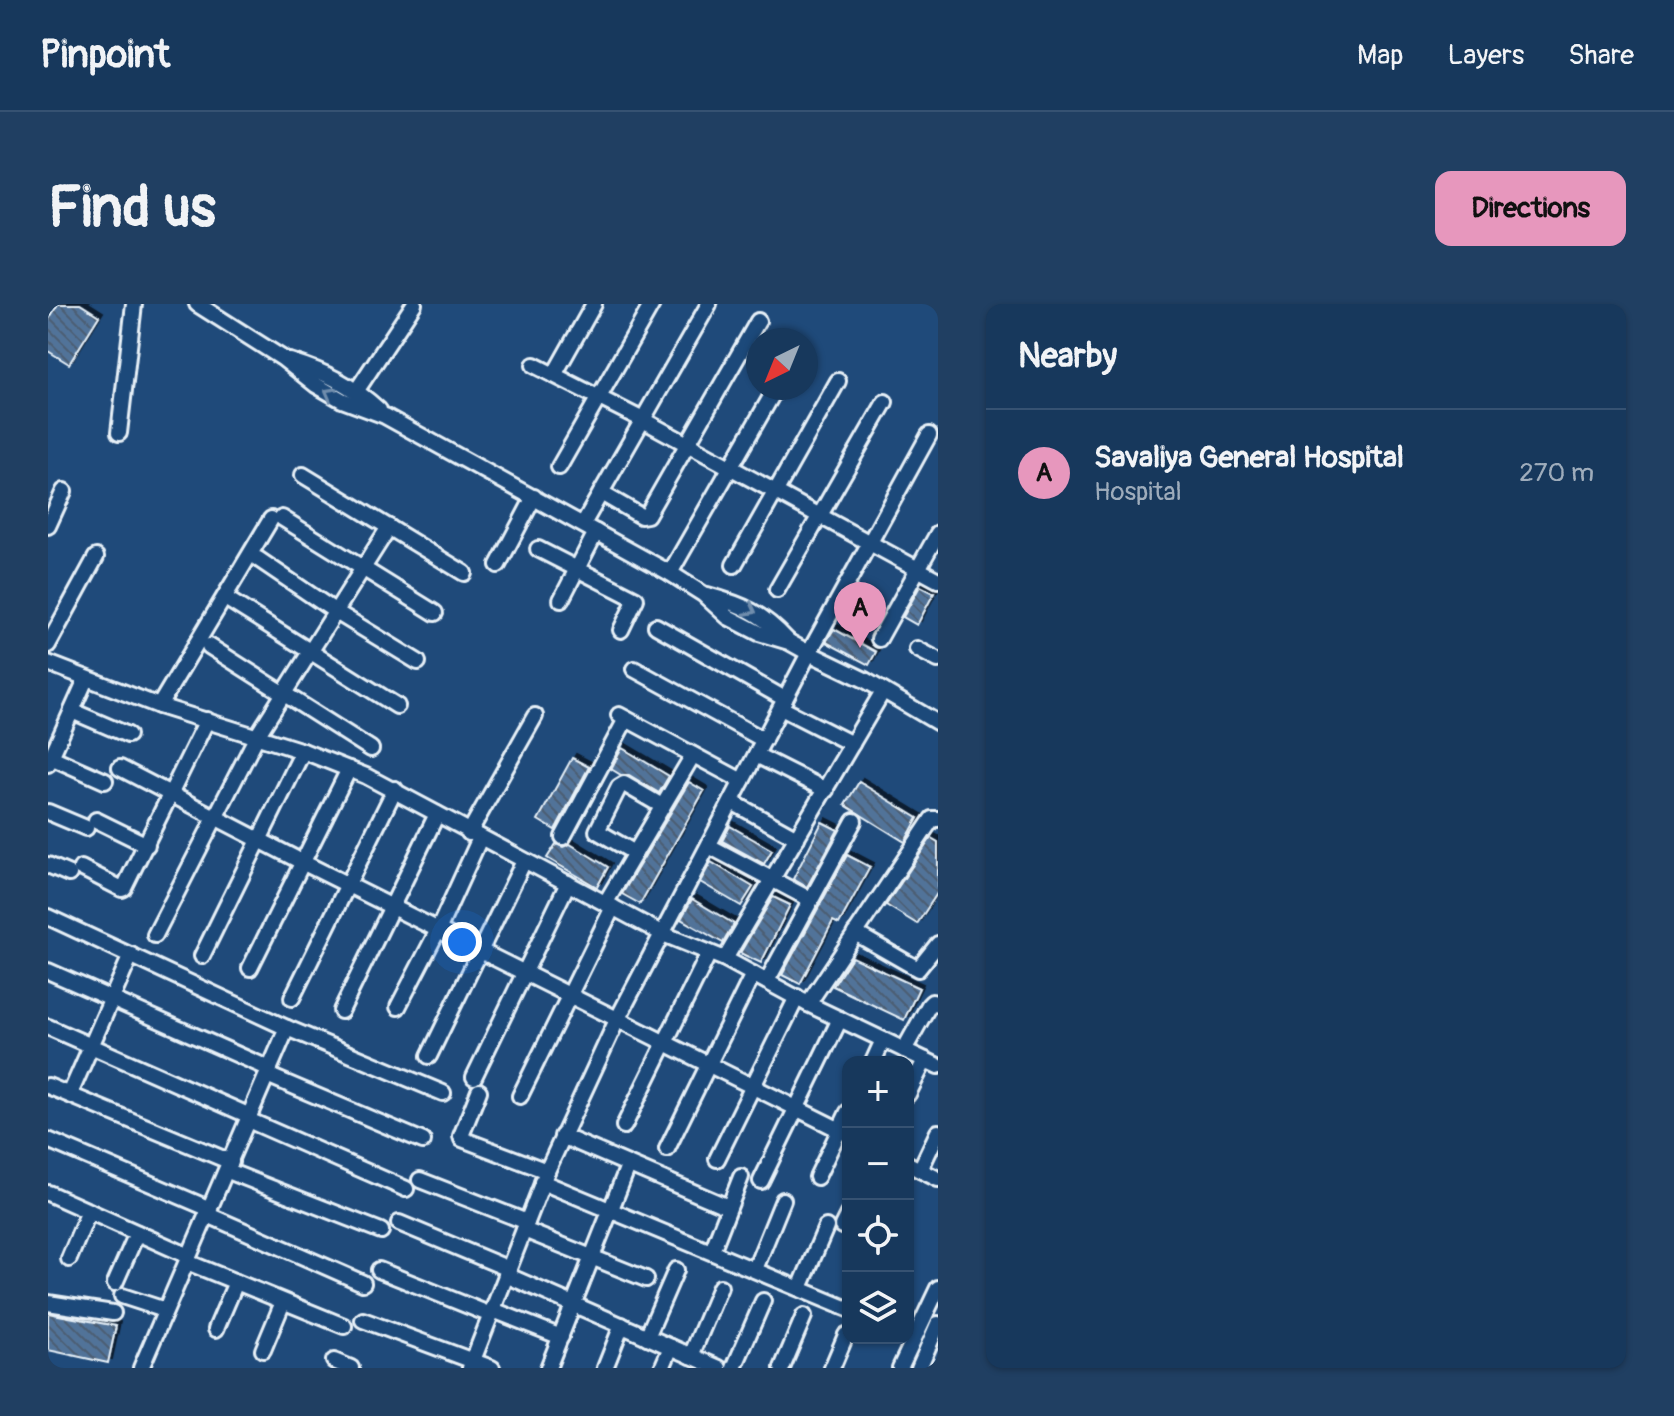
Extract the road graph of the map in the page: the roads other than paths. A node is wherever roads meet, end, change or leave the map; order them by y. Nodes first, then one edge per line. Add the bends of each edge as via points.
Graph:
1 (134, 304) edge
2 (197, 304) edge
3 (414, 304) edge
4 (594, 304) edge
5 (652, 304) edge
6 (709, 304) edge
7 (758, 321) dead end
8 (282, 358) junction
9 (534, 365) dead end
10 (554, 375) junction
11 (838, 381) dead end
12 (357, 390) junction
13 (599, 397) junction
14 (769, 400) edge
15 (885, 402) dead end
16 (385, 416) junction
17 (643, 420) junction
18 (119, 433) dead end
19 (929, 435) dead end
20 (687, 444) junction
21 (559, 467) dead end
22 (730, 468) junction
23 (303, 475) dead end
24 (64, 491) dead end
25 (776, 492) junction
26 (601, 493) junction
27 (534, 497) junction
28 (819, 516) junction
29 (583, 524) junction
30 (48, 526) edge
31 (389, 527) junction
32 (596, 532) junction
33 (938, 533) edge
34 (869, 543) junction
35 (538, 549) dead end
36 (96, 557) dead end
37 (258, 559) dead end
38 (498, 565) dead end
39 (734, 565) dead end
40 (363, 568) junction
41 (577, 568) junction
42 (918, 569) junction
43 (464, 573) dead end
44 (670, 573) junction
45 (938, 580) edge
46 (777, 590) dead end
47 (561, 600) dead end
48 (230, 601) dead end
49 (336, 612) junction
50 (435, 613) dead end
51 (656, 626) dead end
52 (621, 630) dead end
53 (879, 639) dead end
54 (48, 645) edge
55 (209, 646) dead end
56 (917, 649) dead end
57 (312, 651) junction
58 (809, 653) junction
59 (938, 660) edge
60 (418, 662) dead end
61 (48, 663) edge
62 (634, 669) dead end
63 (86, 679) junction
64 (883, 691) junction
65 (285, 693) junction
66 (783, 703) junction
67 (159, 706) junction
68 (397, 706) dead end
69 (72, 711) junction
70 (535, 716) dead end
71 (207, 720) junction
72 (938, 723) edge
73 (128, 735) dead end
74 (257, 736) junction
75 (764, 740) junction
76 (852, 744) junction
77 (371, 749) dead end
78 (303, 751) junction
79 (693, 755) junction
80 (756, 755) junction
81 (50, 761) edge
82 (120, 768) dead end
83 (349, 769) junction
84 (105, 781) dead end
85 (742, 781) junction
86 (395, 789) junction
87 (826, 790) junction
88 (172, 794) junction
89 (732, 802) junction
90 (662, 806) junction
91 (48, 812) edge
92 (437, 814) junction
93 (216, 816) junction
94 (938, 819) edge
95 (854, 821) dead end
96 (475, 836) junction
97 (563, 837) dead end
98 (797, 838) junction
99 (260, 839) junction
100 (147, 845) junction
101 (709, 846) junction
102 (635, 853) junction
103 (524, 861) junction
104 (304, 863) junction
105 (48, 865) edge
106 (772, 880) junction
107 (568, 883) junction
108 (349, 884) junction
109 (811, 900) junction
110 (610, 904) junction
111 (392, 905) junction
112 (48, 917) edge
113 (439, 928) junction
114 (855, 933) junction
115 (663, 934) junction
116 (155, 935) dead end
117 (938, 944) edge
118 (482, 951) junction
119 (709, 953) junction
120 (131, 955) junction
121 (202, 956) dead end
122 (725, 959) junction
123 (250, 968) dead end
124 (48, 971) edge
125 (525, 973) junction
126 (753, 974) junction
127 (767, 981) junction
128 (570, 996) junction
129 (292, 998) dead end
130 (112, 999) junction
131 (802, 1001) junction
132 (938, 1004) edge
133 (398, 1007) dead end
134 (341, 1011) dead end
135 (840, 1019) junction
136 (617, 1020) junction
137 (48, 1027) edge
138 (287, 1028) junction
139 (883, 1040) junction
140 (664, 1043) junction
141 (92, 1046) junction
142 (904, 1050) junction
143 (429, 1056) dead end
144 (876, 1056) edge
145 (931, 1063) edge
146 (708, 1065) junction
147 (269, 1072) junction
148 (48, 1086) edge
149 (914, 1086) edge
150 (753, 1087) junction
151 (443, 1093) dead end
152 (70, 1094) junction
153 (520, 1096) dead end
154 (795, 1109) junction
155 (249, 1118) junction
156 (624, 1126) dead end
157 (842, 1131) edge
158 (938, 1132) edge
159 (842, 1135) edge
160 (562, 1136) junction
161 (48, 1140) edge
162 (423, 1141) dead end
163 (667, 1149) dead end
164 (717, 1159) dead end
165 (229, 1166) junction
166 (628, 1166) junction
167 (914, 1167) edge
168 (545, 1177) junction
169 (741, 1177) dead end
170 (817, 1177) dead end
171 (938, 1179) edge
172 (420, 1180) dead end
173 (761, 1181) dead end
174 (406, 1189) dead end
175 (48, 1193) edge
176 (783, 1200) dead end
177 (728, 1207) junction
178 (610, 1210) junction
179 (89, 1211) junction
180 (209, 1212) junction
181 (399, 1223) dead end
182 (525, 1226) junction
183 (826, 1227) dead end
184 (381, 1231) dead end
185 (137, 1233) junction
186 (712, 1251) junction
187 (69, 1259) dead end
188 (188, 1259) junction
189 (592, 1259) junction
190 (755, 1269) junction
191 (379, 1270) dead end
192 (676, 1270) dead end
193 (508, 1272) junction
194 (646, 1279) dead end
195 (236, 1282) junction
196 (363, 1283) dead end
197 (720, 1287) dead end
198 (800, 1288) junction
199 (938, 1288) edge
200 (763, 1301) dead end
201 (283, 1302) junction
202 (48, 1303) edge
203 (842, 1304) edge
204 (574, 1305) junction
205 (165, 1310) junction
206 (492, 1312) junction
207 (113, 1313) dead end
208 (804, 1316) dead end
209 (363, 1320) dead end
210 (938, 1324) edge
211 (622, 1325) junction
212 (344, 1326) dead end
213 (216, 1329) dead end
214 (561, 1337) junction
215 (647, 1337) junction
216 (917, 1339) edge
217 (842, 1344) edge
218 (671, 1347) junction
219 (263, 1350) dead end
220 (691, 1356) junction
221 (334, 1361) dead end
222 (472, 1364) edge
223 (141, 1368) edge
224 (351, 1368) edge
225 (492, 1368) edge
226 (548, 1368) edge
227 (605, 1368) edge
228 (662, 1368) edge
229 (718, 1368) edge
230 (734, 1368) edge
231 (782, 1368) edge
232 (832, 1368) edge
233 (900, 1368) edge
234 (919, 1368) edge

1 - 18 street
2 - 8 street
3 - 12 street
4 - 10 street
5 - 13 street
6 - 17 street
7 - 20 street
8 - 12 street via 323,371
16 -> 8 street via 342,400
9 - 10 street
10 - 13 street
11 - 25 street
12 - 16 street
13 - 17 street
13 - 21 street
14 - 22 street
15 - 28 street
16 - 27 street
17 - 20 street
17 - 26 street
19 - 34 street
20 - 22 street
20 - 26 street via 644,516
22 - 25 street
22 - 44 street
23 - 31 street
24 - 30 street
25 - 28 street
25 - 39 street
26 - 29 street
27 - 29 street
27 - 38 street
28 - 34 street
28 - 46 street
29 - 32 street
31 - 40 street
31 - 43 street
32 - 41 street
32 - 44 street
33 - 42 street
34 - 42 street
34 - 58 street
35 - 41 street
36 - 54 street
37 - 49 street
40 - 49 street
40 - 50 street
40 - 67 street via 276,519
41 - 47 street
41 - 52 street via 637,601
42 - 45 street
42 - 53 street
44 - 58 street via 703,594 740,604 767,619 789,642
48 - 57 street
49 - 57 street
49 - 60 street
51 - 66 street
55 - 65 street
56 - 59 street
57 - 65 street
57 - 68 street
58 - 64 street
58 - 66 street
61 - 63 street
62 - 75 street
63 - 67 street
63 - 69 street
64 - 72 street
64 - 76 street
65 - 74 street
65 - 77 street
66 - 75 street
66 - 76 street
67 - 71 street
69 - 73 street
69 - 81 street
70 - 96 street
71 - 74 street
71 - 88 street
74 - 78 street
74 - 93 street
75 - 80 street
76 - 87 street
78 - 83 street
78 - 99 street
79 - 85 street
79 - 90 street
79 - 97 street via 623,717
80 - 85 street
80 - 87 street
81 - 84 street
82 - 88 street
83 - 86 street
83 - 104 street
85 - 89 street
86 - 92 street
86 - 108 street
87 - 98 street
88 - 93 street
88 - 100 street
89 - 98 street
89 - 101 street
90 - 102 street
90 - 102 street via 624,784 619,787 597,831
91 - 100 street
92 - 96 street
92 - 111 street
93 - 99 street
93 - 116 street
94 - 114 street via 932,819
95 - 109 street
96 - 103 street
96 - 113 street
98 - 106 street
99 - 104 street
99 - 121 street
100 - 105 street via 123,890
101 - 106 street
101 - 115 street
102 - 110 street
103 - 107 street
103 - 118 street
104 - 108 street
104 - 123 street
106 - 109 street
106 - 122 street
107 - 110 street
107 - 125 street
108 - 111 street
108 - 129 street
109 - 127 street
110 - 115 street
110 - 128 street
111 - 113 street
111 - 134 street
112 - 120 street
113 - 118 street
113 - 133 street
114 - 117 street via 918,969
114 - 131 street
115 - 119 street
115 - 136 street
118 - 125 street
118 - 143 street
119 - 122 street
119 - 140 street
120 - 130 street
120 - 138 street
122 - 126 street
124 - 130 street
125 - 128 street
125 - 168 street via 476,1084 461,1136
126 - 127 street
126 - 146 street
127 - 131 street
128 - 136 street
128 - 153 street
130 - 141 street
130 - 147 street
131 - 135 street
131 - 150 street
132 - 142 street via 929,1005
135 - 139 street
135 - 154 street
136 - 140 street
136 - 160 street
137 - 141 street
138 - 147 street
138 - 151 street
139 - 142 street
139 - 144 street
140 - 146 street
140 - 156 street
141 - 152 street
141 - 155 street
142 - 145 street
145 - 149 street
146 - 150 street
146 - 163 street
147 - 155 street
147 - 162 street
148 - 152 street
150 - 154 street
150 - 164 street
152 - 165 street
154 - 157 street
154 - 173 street
155 - 165 street
155 - 174 street
158 - 167 street
159 - 170 street
160 - 166 street
160 - 168 street
161 - 180 street
165 - 180 street
165 - 184 street
166 - 177 street
166 - 178 street
167 - 171 street
168 - 178 street
168 - 182 street
169 - 177 street
172 - 182 street
175 - 179 street
176 - 190 street
177 - 186 street
178 - 186 street
178 - 189 street
179 - 185 street
179 - 187 street
180 - 188 street
180 - 196 street
181 - 193 street
182 - 189 street
182 - 193 street
183 - 198 street
185 - 188 street
185 - 205 street via 119,1290
186 - 190 street
188 - 195 street
188 - 205 street
189 - 194 street
189 - 204 street
190 - 198 street
191 - 206 street
192 - 215 street
193 - 204 street
193 - 206 street
195 - 201 street
195 - 213 street
197 - 220 street
198 - 203 street
199 - 216 street
200 - 230 street
201 - 212 street
201 - 219 street
202 - 207 street
204 - 211 street
204 - 214 street
205 - 223 street
206 - 214 street
206 - 222 street
208 - 231 street
209 - 222 street
210 - 216 street
211 - 215 street
211 - 227 street
214 - 226 street
215 - 218 street
216 - 233 street
216 - 234 street
217 - 232 street
218 - 220 street
218 - 228 street
220 - 229 street
221 - 224 street
222 - 225 street

